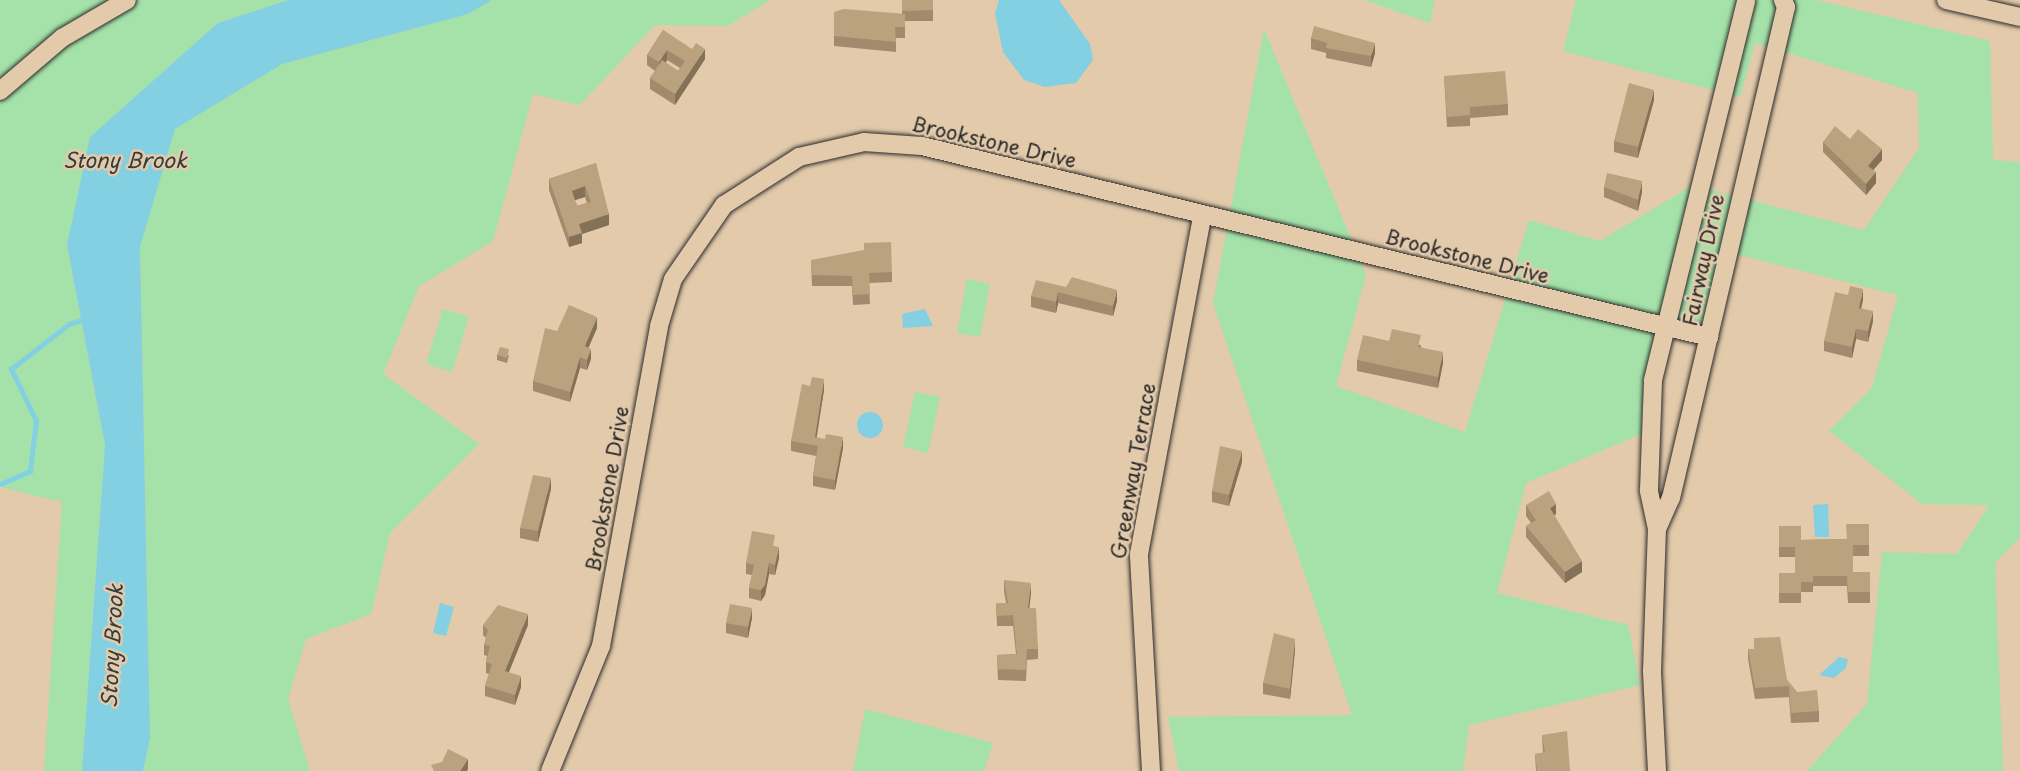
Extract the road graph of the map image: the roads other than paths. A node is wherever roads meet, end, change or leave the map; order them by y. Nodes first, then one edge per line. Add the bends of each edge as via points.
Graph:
1 (128, 0) edge
2 (1746, 0) edge
3 (1783, 0) edge
4 (1946, 0) edge
5 (2020, 17) edge
6 (0, 91) edge
7 (1202, 216) junction
8 (1664, 326) junction
9 (1709, 337) junction
10 (1657, 529) junction
11 (550, 771) edge
12 (1150, 771) edge
13 (1657, 771) edge

1 - 6 street via 62,38
2 - 8 street, Fairway Drive
3 - 9 street, Fairway Drive via 1786,7
4 - 5 street
7 - 8 street, Brookstone Drive
7 - 11 street, Brookstone Drive via 895,142 864,142 799,157 724,205 687,251 664,304 601,646
7 - 12 street, Greenway Terrace via 1139,554
8 - 9 street, Brookstone Drive
8 - 10 street, Fairway Drive via 1650,414 1649,504
9 - 10 street, Fairway Drive via 1671,498
10 - 13 street, Fairway Drive via 1652,671

